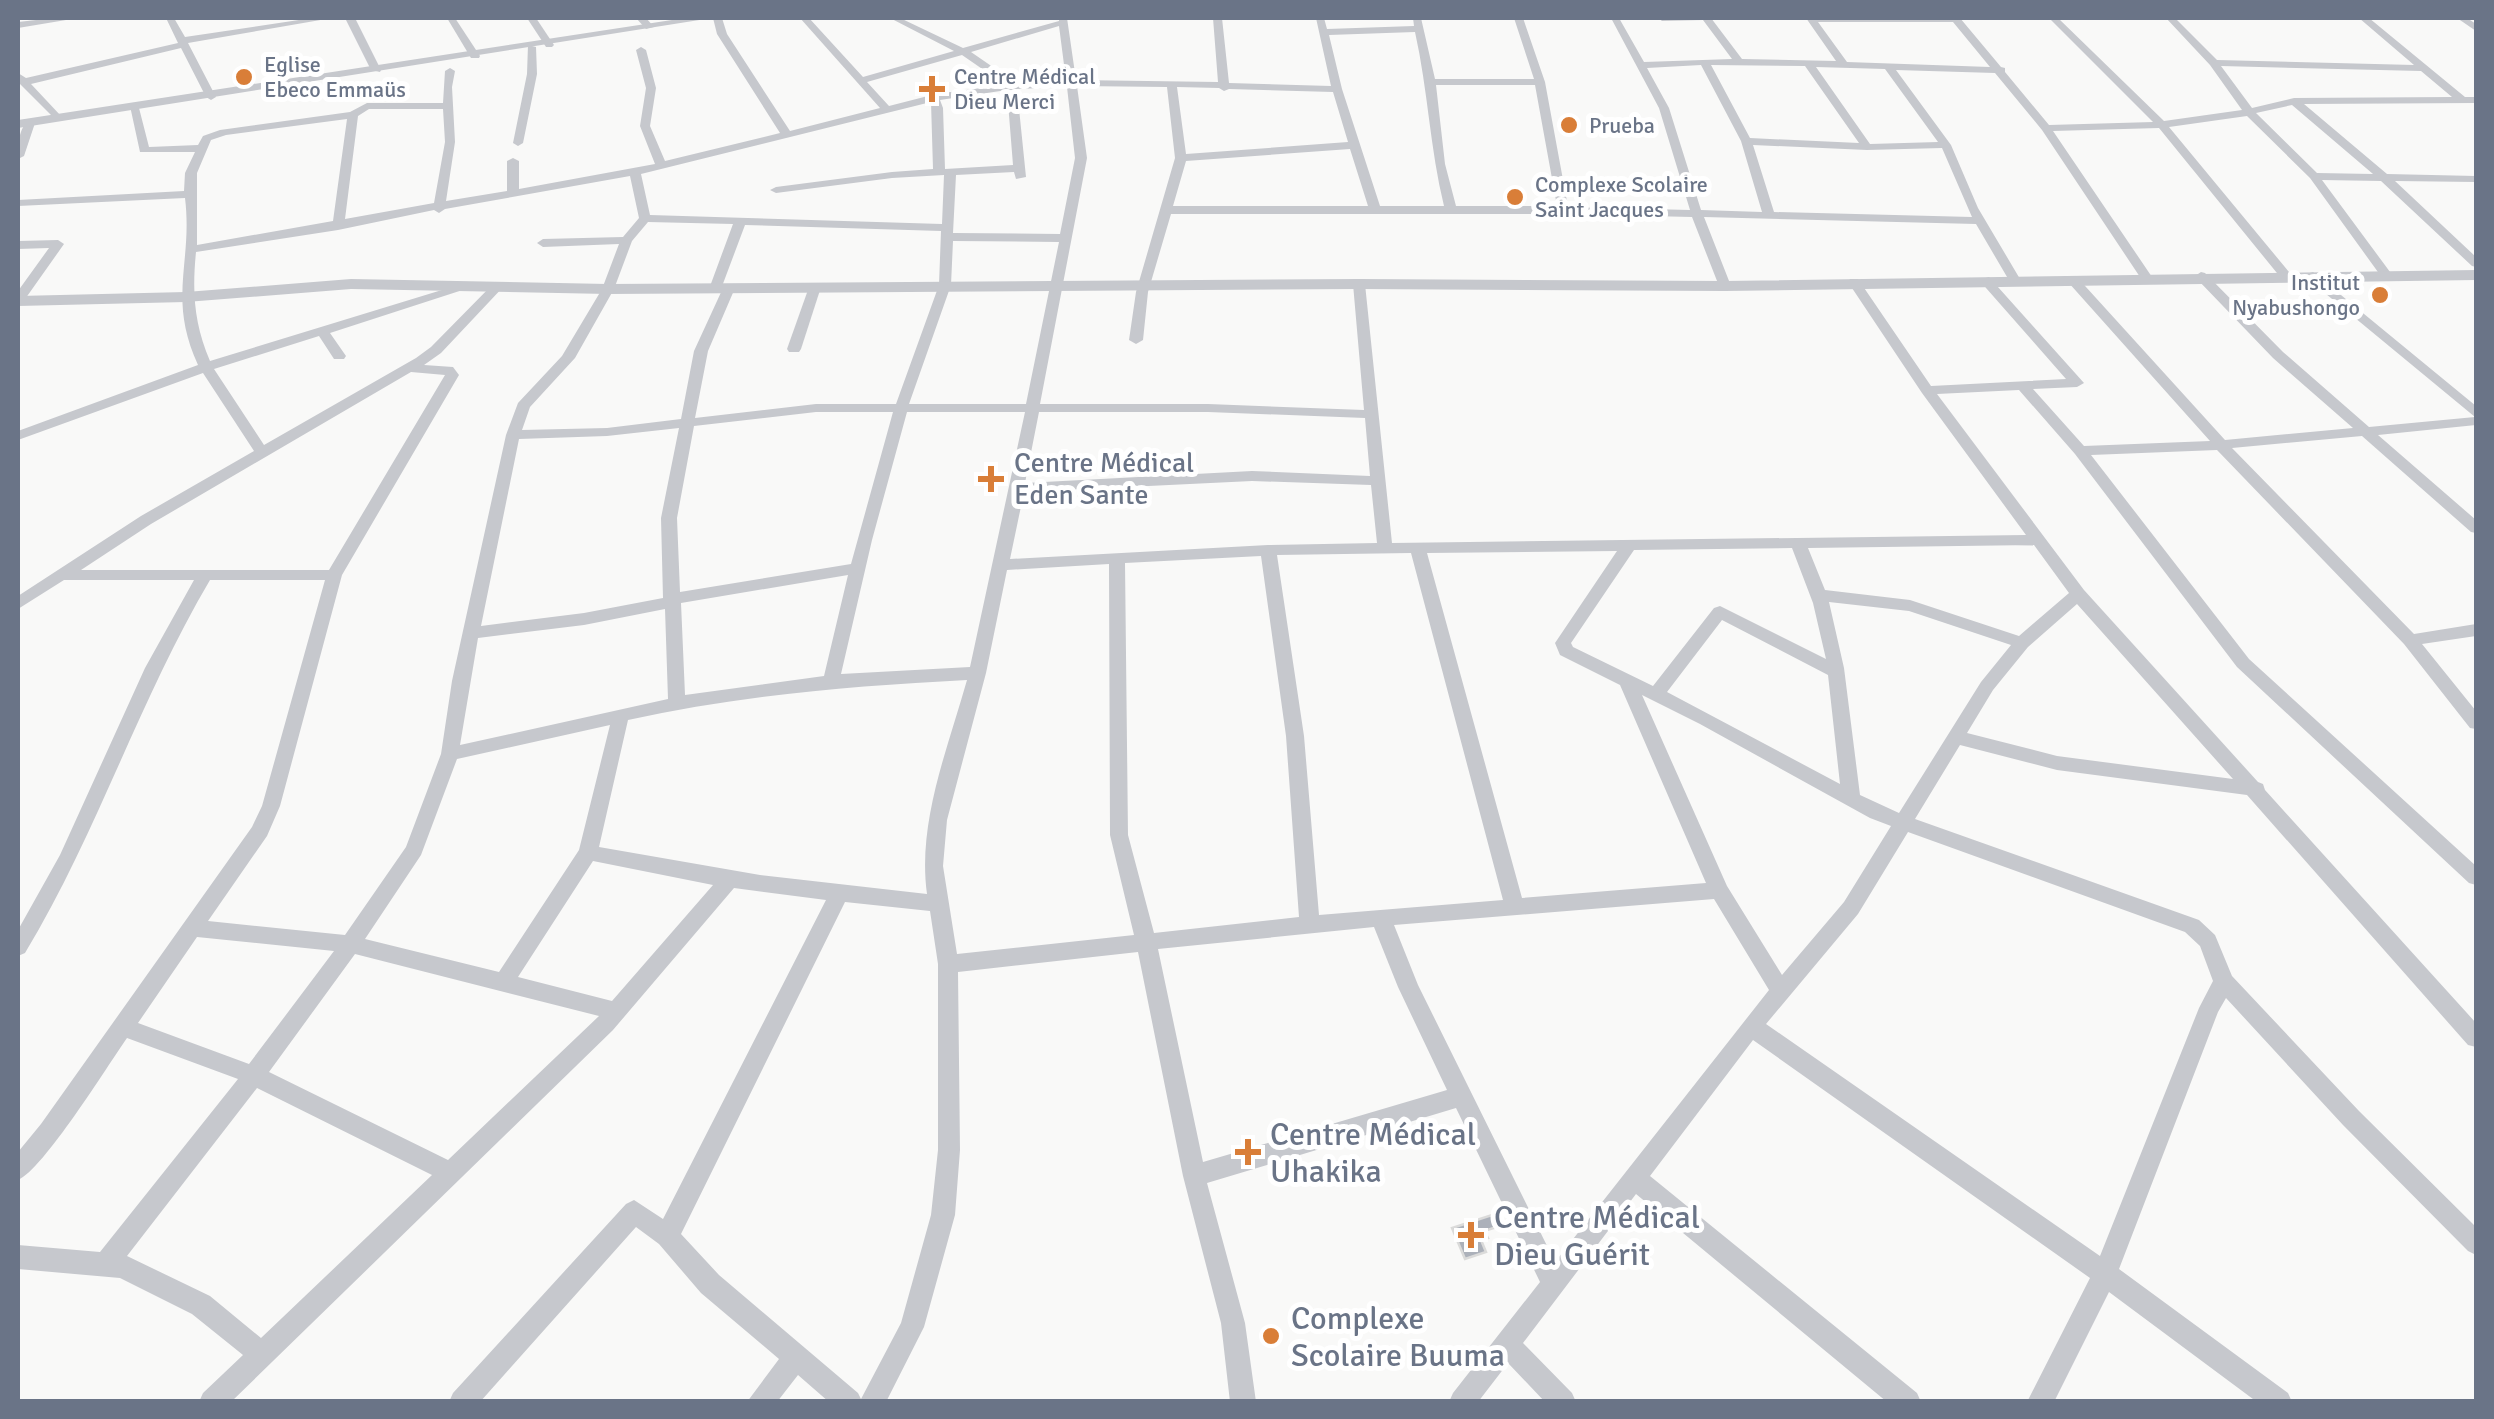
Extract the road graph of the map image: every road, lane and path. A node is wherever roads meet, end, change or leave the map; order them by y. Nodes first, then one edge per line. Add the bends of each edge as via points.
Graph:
1 (73, 18) edge
2 (170, 18) edge
3 (328, 18) edge
4 (350, 18) edge
5 (451, 18) edge
6 (532, 18) edge
7 (706, 18) edge
8 (717, 18) edge
9 (804, 18) edge
10 (894, 18) edge
11 (1218, 18) edge
12 (1320, 18) edge
13 (1518, 18) edge
14 (1615, 18) edge
15 (1662, 18) edge
16 (1703, 18) edge
17 (1810, 18) edge
18 (1955, 18) edge
19 (2053, 18) edge
20 (2170, 18) edge
21 (2364, 18) edge
22 (2462, 18) edge
23 (645, 20) edge
24 (1064, 20) edge
25 (271, 22) edge
26 (1419, 23) edge
27 (18, 24) edge
28 (2476, 28) edge
29 (1324, 32) junction
30 (181, 43) junction
31 (549, 44) junction
32 (531, 47) junction
33 (640, 50) dead end
34 (962, 50) junction
35 (475, 56) junction
36 (1738, 60) junction
37 (1704, 61) junction
38 (1808, 62) junction
39 (2214, 64) junction
40 (1643, 65) junction
41 (1844, 65) junction
42 (2423, 68) junction
43 (376, 70) junction
44 (1890, 70) junction
45 (2001, 70) junction
46 (450, 71) dead end
47 (21, 79) edge
48 (860, 81) junction
49 (1431, 82) junction
50 (1540, 82) junction
51 (1070, 84) junction
52 (1012, 85) junction
53 (1172, 85) junction
54 (1224, 88) junction
55 (1337, 89) junction
56 (933, 95) junction
57 (212, 97) junction
58 (2462, 100) junction
59 (2476, 100) edge
60 (2294, 101) junction
61 (450, 106) junction
62 (134, 108) junction
63 (885, 108) junction
64 (2248, 112) junction
65 (353, 115) junction
66 (58, 118) junction
67 (24, 123) edge
68 (2162, 125) junction
69 (2046, 128) junction
70 (788, 135) junction
71 (1746, 141) junction
72 (518, 143) dead end
73 (1356, 145) junction
74 (1946, 145) junction
75 (1867, 147) junction
76 (202, 148) junction
77 (18, 156) edge
78 (1181, 158) junction
79 (513, 162) dead end
80 (661, 166) junction
81 (634, 172) junction
82 (944, 172) junction
83 (2314, 176) junction
84 (2386, 178) junction
85 (2476, 179) edge
86 (776, 190) dead end
87 (190, 194) junction
88 (513, 195) junction
89 (18, 203) edge
90 (440, 209) junction
91 (1167, 210) junction
92 (1374, 210) junction
93 (1451, 210) junction
94 (1563, 210) junction
95 (1696, 215) junction
96 (1769, 216) junction
97 (645, 218) junction
98 (740, 221) junction
99 (1978, 221) junction
100 (338, 226) junction
101 (945, 232) junction
102 (1065, 238) junction
103 (626, 240) junction
104 (544, 243) dead end
105 (18, 246) edge
106 (192, 249) junction
107 (2476, 263) edge
108 (2476, 275) edge
109 (2201, 276) junction
110 (2285, 276) junction
111 (2309, 276) junction
112 (2387, 276) junction
113 (2146, 277) junction
114 (2014, 279) junction
115 (2072, 279) junction
116 (1985, 280) junction
117 (1854, 282) junction
118 (1144, 284) junction
119 (1358, 284) junction
120 (472, 285) junction
121 (945, 285) junction
122 (1055, 285) junction
123 (498, 286) junction
124 (1726, 286) junction
125 (815, 287) junction
126 (722, 288) junction
127 (608, 289) junction
128 (186, 297) junction
129 (18, 300) edge
130 (322, 330) junction
131 (1136, 340) dead end
132 (794, 349) dead end
133 (339, 356) dead end
134 (205, 367) junction
135 (409, 368) junction
136 (2022, 384) junction
137 (1928, 390) junction
138 (902, 408) junction
139 (1033, 409) junction
140 (2475, 412) edge
141 (1371, 414) junction
142 (686, 424) junction
143 (2364, 431) junction
144 (512, 435) junction
145 (18, 436) edge
146 (2220, 445) junction
147 (2080, 451) junction
148 (263, 454) junction
149 (1378, 481) junction
150 (1017, 488) junction
151 (2476, 528) edge
152 (2040, 540) junction
153 (1797, 542) junction
154 (1630, 544) junction
155 (1385, 549) junction
156 (1268, 550) junction
157 (1418, 550) junction
158 (1117, 557) junction
159 (999, 565) junction
160 (857, 568) junction
161 (61, 575) junction
162 (334, 575) junction
163 (204, 577) junction
164 (2078, 594) junction
165 (1819, 595) junction
166 (670, 601) junction
167 (18, 604) edge
168 (2476, 630) edge
169 (472, 633) junction
170 (2410, 640) junction
171 (2022, 643) junction
172 (1836, 672) junction
173 (977, 673) junction
174 (831, 681) junction
175 (1627, 681) junction
176 (1656, 694) junction
177 (677, 702) junction
178 (622, 714) junction
179 (2476, 722) edge
180 (1957, 737) junction
181 (450, 754) junction
182 (2256, 789) junction
183 (1851, 799) junction
184 (1905, 822) junction
185 (588, 852) junction
186 (730, 878) junction
187 (2476, 878) edge
188 (1719, 890) junction
189 (839, 894) junction
190 (935, 903) junction
191 (1516, 908) junction
192 (1381, 919) junction
193 (1308, 924) junction
194 (195, 928) junction
195 (1146, 941) junction
196 (351, 944) junction
197 (18, 947) edge
198 (948, 964) junction
199 (2224, 982) junction
200 (503, 983) junction
201 (1780, 990) junction
202 (616, 1011) junction
203 (1751, 1026) junction
204 (124, 1027) junction
205 (2476, 1038) edge
206 (253, 1074) junction
207 (1460, 1097) junction
208 (18, 1168) edge
209 (449, 1172) junction
210 (1194, 1176) junction
211 (1634, 1178) junction
212 (666, 1236) junction
213 (2476, 1242) edge
214 (18, 1257) edge
215 (106, 1263) junction
216 (2106, 1274) junction
217 (1554, 1285) junction
218 (1507, 1344) junction
219 (262, 1354) junction
220 (796, 1357) junction
221 (212, 1402) edge
222 (462, 1402) edge
223 (760, 1402) edge
224 (849, 1402) edge
225 (872, 1402) edge
226 (1243, 1402) edge
227 (1462, 1402) edge
228 (1562, 1402) edge
229 (1908, 1402) edge
230 (2040, 1402) edge
231 (2279, 1402) edge

1 - 27 street
2 - 30 street
3 - 25 street
4 - 43 street
5 - 35 street
6 - 31 street
7 - 23 street
8 - 70 street
9 - 48 street
10 - 34 street
11 - 54 street
12 - 29 street
13 - 50 street
14 - 40 street
15 - 16 street
16 - 36 street
17 - 18 street
17 - 41 street
18 - 45 street
19 - 68 street
20 - 39 street
21 - 42 street
22 - 28 street
23 - 31 street
24 - 34 street
24 - 51 street
25 - 30 street
26 - 29 street
26 - 49 street
29 - 55 street
30 - 47 street
30 - 57 street
31 - 32 street
32 - 35 street
32 - 72 street
33 - 80 street via 651,88 645,126
34 - 48 street
34 - 52 street
35 - 43 street
36 - 37 street
36 - 38 street
37 - 40 street
37 - 71 street
38 - 41 street
38 - 75 street
39 - 42 street
39 - 64 street
40 - 95 street via 1672,128
41 - 44 street
42 - 58 street
43 - 57 street
44 - 45 street
44 - 74 street
45 - 69 street
46 - 61 street
47 - 66 street
48 - 63 street
49 - 50 street
49 - 93 street via 1438,164
50 - 94 street
51 - 52 street
51 - 53 street
51 - 102 street via 1081,158
52 - 56 street
52 - 82 street via 1019,174
53 - 54 street
53 - 78 street
54 - 55 street
55 - 73 street
56 - 63 street
56 - 82 street
57 - 62 street
58 - 59 street
58 - 60 street
60 - 64 street
60 - 84 street
61 - 65 street via 367,106
61 - 90 street
62 - 66 street
62 - 76 street via 144,150
63 - 70 street
64 - 68 street
64 - 83 street
65 - 76 street via 224,132 207,138
65 - 100 street
66 - 67 street
67 - 77 street
68 - 69 street
68 - 110 street
69 - 113 street
70 - 80 street
71 - 75 street
71 - 96 street
73 - 78 street
73 - 92 street
74 - 75 street
74 - 99 street
76 - 87 street via 190,173
78 - 91 street
79 - 88 street
80 - 81 street
81 - 88 street
81 - 97 street
82 - 86 street
82 - 101 street
83 - 84 street
83 - 112 street
84 - 85 street
84 - 107 street
87 - 89 street
87 - 106 street
88 - 90 street
90 - 100 street
91 - 92 street
91 - 118 street
92 - 93 street
93 - 94 street
94 - 95 street
95 - 96 street
95 - 124 street
96 - 99 street
97 - 98 street
97 - 103 street
98 - 101 street
98 - 126 street
99 - 114 street
100 - 106 street
101 - 102 street
101 - 121 street
102 - 122 street
103 - 104 street
103 - 127 street
105 - 129 street via 58,244
106 - 128 street
108 - 112 street
109 - 110 street
109 - 113 street
109 - 143 street
110 - 111 street
111 - 112 street
111 - 140 street
113 - 115 street
114 - 115 street
114 - 116 street
115 - 146 street
116 - 117 street
116 - 136 street via 2078,381
117 - 124 street
117 - 137 street
118 - 119 street
118 - 122 street
118 - 131 street
119 - 124 street
119 - 141 street
120 - 123 street
120 - 128 street via 351,284
120 - 130 street
121 - 122 street
121 - 125 street
121 - 138 street
122 - 139 street
123 - 127 street
123 - 135 street via 436,350
125 - 126 street
125 - 132 street
126 - 127 street
126 - 142 street
127 - 144 street via 568,358 523,406
128 - 129 street
128 - 134 street
130 - 133 street
130 - 134 street
134 - 145 street
134 - 148 street
135 - 148 street
135 - 162 street via 452,375
136 - 137 street
136 - 147 street
137 - 152 street
138 - 139 street
138 - 142 street via 787,410
138 - 160 street
139 - 141 street
139 - 150 street
140 - 143 street
141 - 149 street
142 - 144 street
142 - 166 street via 669,518
143 - 146 street
143 - 151 street
144 - 169 street
146 - 147 street
146 - 170 street
147 - 187 street via 2244,662
148 - 161 street
149 - 150 street via 1252,476
149 - 155 street
150 - 159 street
152 - 153 street
152 - 164 street
153 - 154 street
153 - 165 street
154 - 157 street
154 - 175 street via 1563,643 1566,651
155 - 156 street
155 - 157 street
156 - 158 street
156 - 193 street via 1296,720
157 - 191 street
158 - 159 street
158 - 195 street via 1118,835
159 - 173 street
160 - 166 street
160 - 174 street
161 - 163 street
161 - 167 street
162 - 163 street
162 - 194 street via 271,806
163 - 197 street via 171,628 78,840
164 - 171 street
164 - 182 street
165 - 171 street via 1910,606
165 - 172 street
166 - 169 street
166 - 177 street
168 - 170 street
169 - 181 street
170 - 179 street
171 - 180 street
172 - 176 street via 1720,612
172 - 183 street
173 - 174 street
173 - 190 street via 938,820
174 - 177 street
175 - 176 street
175 - 188 street
176 - 183 street
177 - 178 street
178 - 181 street
178 - 185 street
180 - 182 street via 2056,763
180 - 184 street
181 - 196 street via 414,850
182 - 205 street
183 - 184 street
184 - 199 street via 2192,926 2208,940
184 - 201 street via 1851,908
185 - 186 street
185 - 200 street
186 - 189 street
186 - 202 street
188 - 191 street
188 - 201 street
189 - 190 street
189 - 212 street
190 - 198 street
191 - 192 street
192 - 193 street
192 - 207 street
193 - 195 street
194 - 196 street
194 - 204 street
195 - 198 street
195 - 210 street
196 - 200 street
196 - 206 street
198 - 225 street via 943,1215 912,1327
199 - 213 street
199 - 216 street
200 - 202 street
201 - 203 street
202 - 209 street
203 - 211 street
203 - 216 street
204 - 206 street
204 - 208 street
206 - 209 street
206 - 215 street
207 - 210 street
207 - 217 street
209 - 219 street
210 - 226 street via 1234,1322
211 - 217 street
211 - 229 street
212 - 220 street via 710,1284
212 - 222 street via 638,1212 628,1215
214 - 215 street
215 - 219 street via 200,1306
216 - 230 street
216 - 231 street
217 - 218 street
218 - 227 street
218 - 228 street
219 - 221 street
220 - 223 street
220 - 224 street

